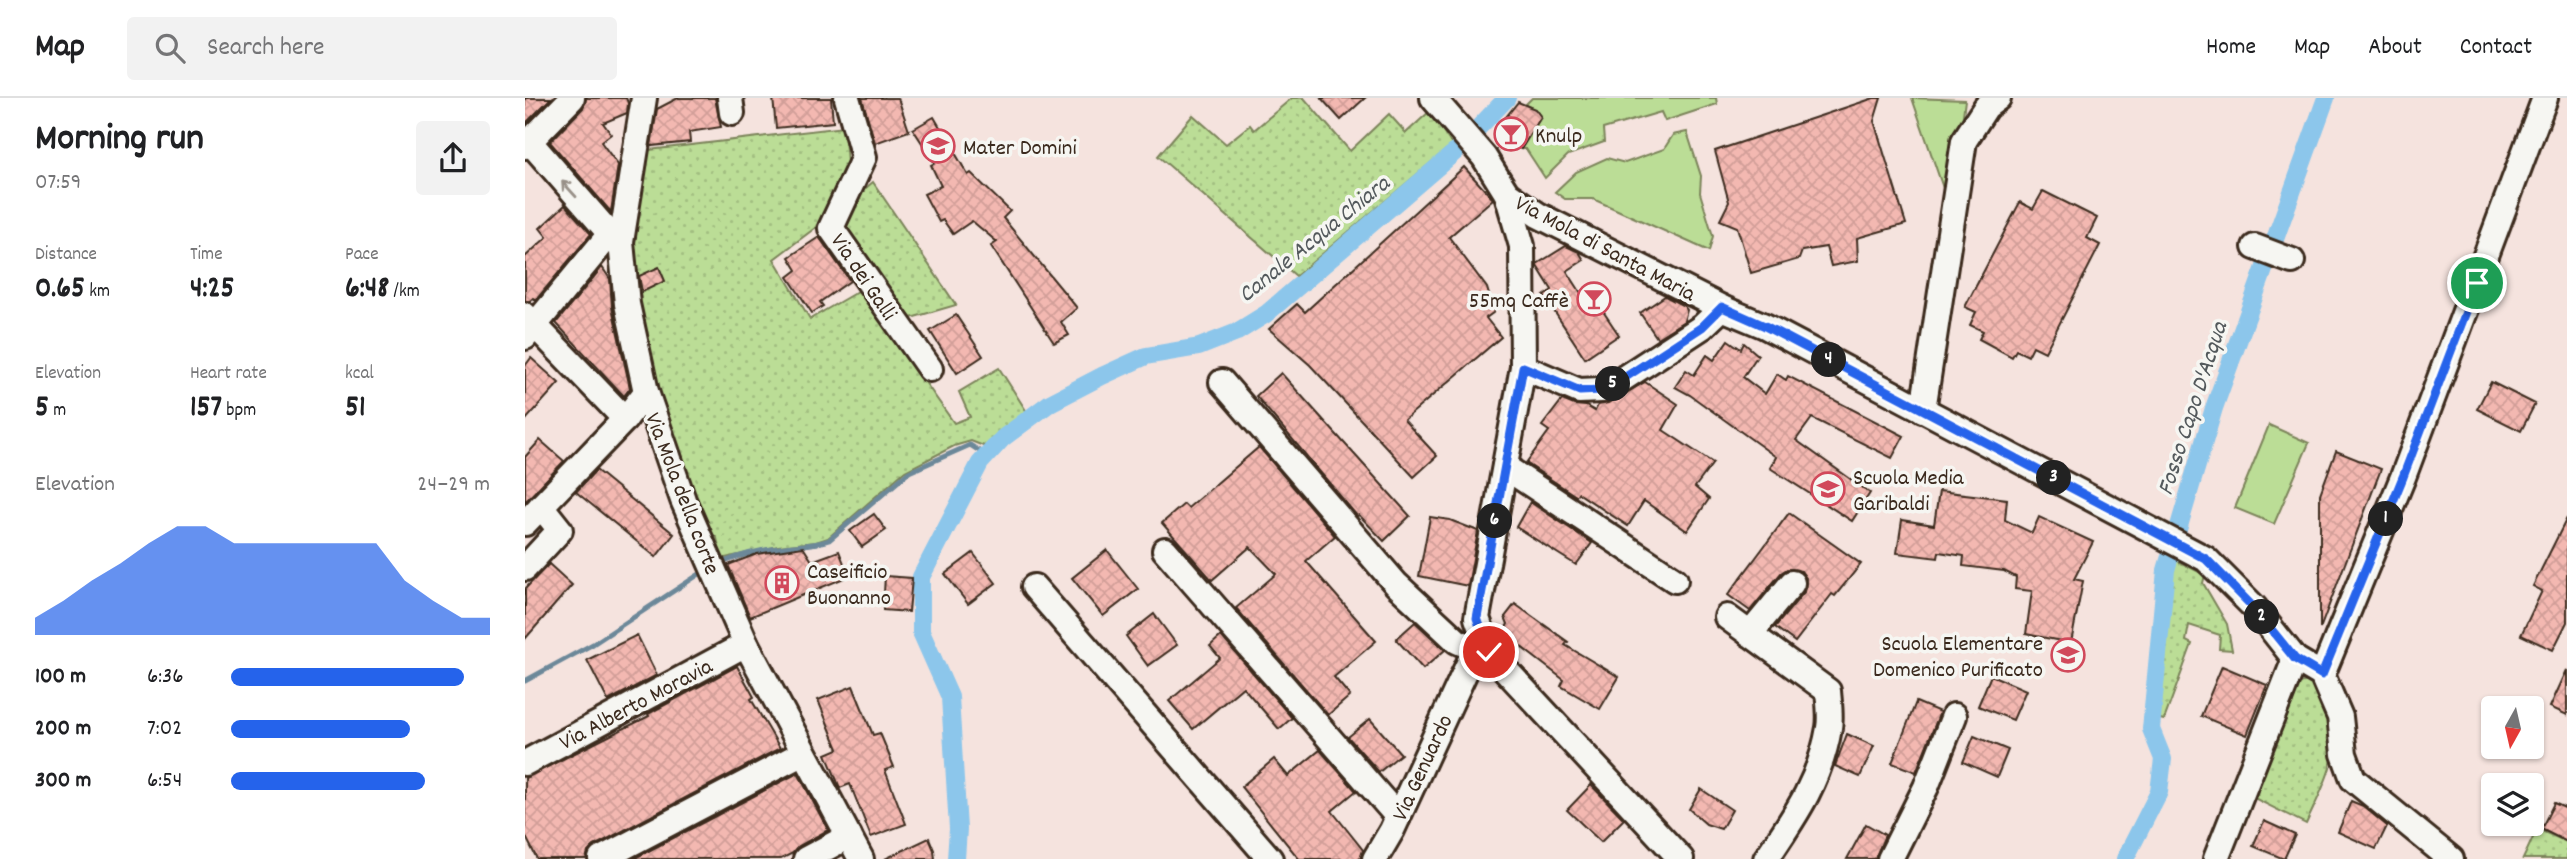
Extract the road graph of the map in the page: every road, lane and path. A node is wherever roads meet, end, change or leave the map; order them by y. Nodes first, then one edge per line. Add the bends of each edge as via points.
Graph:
1 (572, 98) edge
2 (644, 98) edge
3 (847, 98) edge
4 (1433, 98) edge
5 (1998, 98) edge
6 (2545, 98) edge
7 (528, 144) edge
8 (1507, 194) junction
9 (615, 238) junction
10 (2255, 247) dead end
11 (2292, 261) dead end
12 (1722, 307) junction
13 (528, 326) edge
14 (1523, 367) junction
15 (930, 369) dead end
16 (1222, 382) dead end
17 (646, 392) junction
18 (1923, 411) junction
19 (625, 419) junction
20 (1505, 467) junction
21 (533, 514) edge
22 (1165, 550) dead end
23 (525, 568) edge
24 (1675, 580) dead end
25 (1792, 583) dead end
26 (1034, 587) dead end
27 (1727, 617) dead end
28 (1750, 634) junction
29 (1478, 642) junction
30 (746, 644) junction
31 (2295, 659) junction
32 (2322, 675) junction
33 (1954, 716) dead end
34 (803, 753) junction
35 (525, 763) edge
36 (1398, 817) junction
37 (849, 836) junction
38 (601, 859) edge
39 (806, 859) edge
40 (861, 859) edge
41 (1270, 859) edge
42 (1375, 859) edge
43 (1681, 859) edge
44 (1766, 859) edge
45 (1890, 859) edge
46 (2216, 859) edge
47 (2451, 859) edge

1 - 7 street
2 - 9 street, Via Mola della corte
3 - 15 street, Via dei Galli via 864,157 831,228
4 - 8 street via 1484,157
5 - 18 street via 1986,107 1964,141
6 - 32 street via 2408,464
9 -> 7 street
8 - 12 street, Via Mola di Santa Maria via 1538,215
8 - 14 street via 1522,246
9 - 13 street
9 - 17 street, Via Mola della corte
10 - 11 street
12 - 14 street via 1702,327 1601,390 1580,391
12 - 18 street, Via Mola di Santa Maria
13 - 19 street
14 - 20 street
16 - 29 street via 1396,584 1457,641
17 - 19 street
17 - 30 street, Via Mola della corte via 683,500
18 - 31 street, Via Mola di Santa Maria via 2206,559
19 - 21 street
20 - 24 street
20 - 29 street via 1477,618
21 - 23 street via 559,530
22 - 36 street
25 - 28 street
26 - 41 street
27 - 28 street
28 - 44 street via 1828,691 1830,726 1820,762 1806,799
29 - 36 street, Via Genuardo
29 - 43 street
30 - 34 street, Via Mola della corte
30 - 35 street, Via Alberto Moravia
31 - 32 street, Via Mola di Santa Maria
31 - 46 street
32 - 47 street via 2340,716 2344,754 2353,779
33 - 45 street
34 - 37 street, Via Mola della corte
34 - 38 street
36 - 42 street, Via Genuardo
37 - 39 street
37 - 40 street, Via Mola della corte

